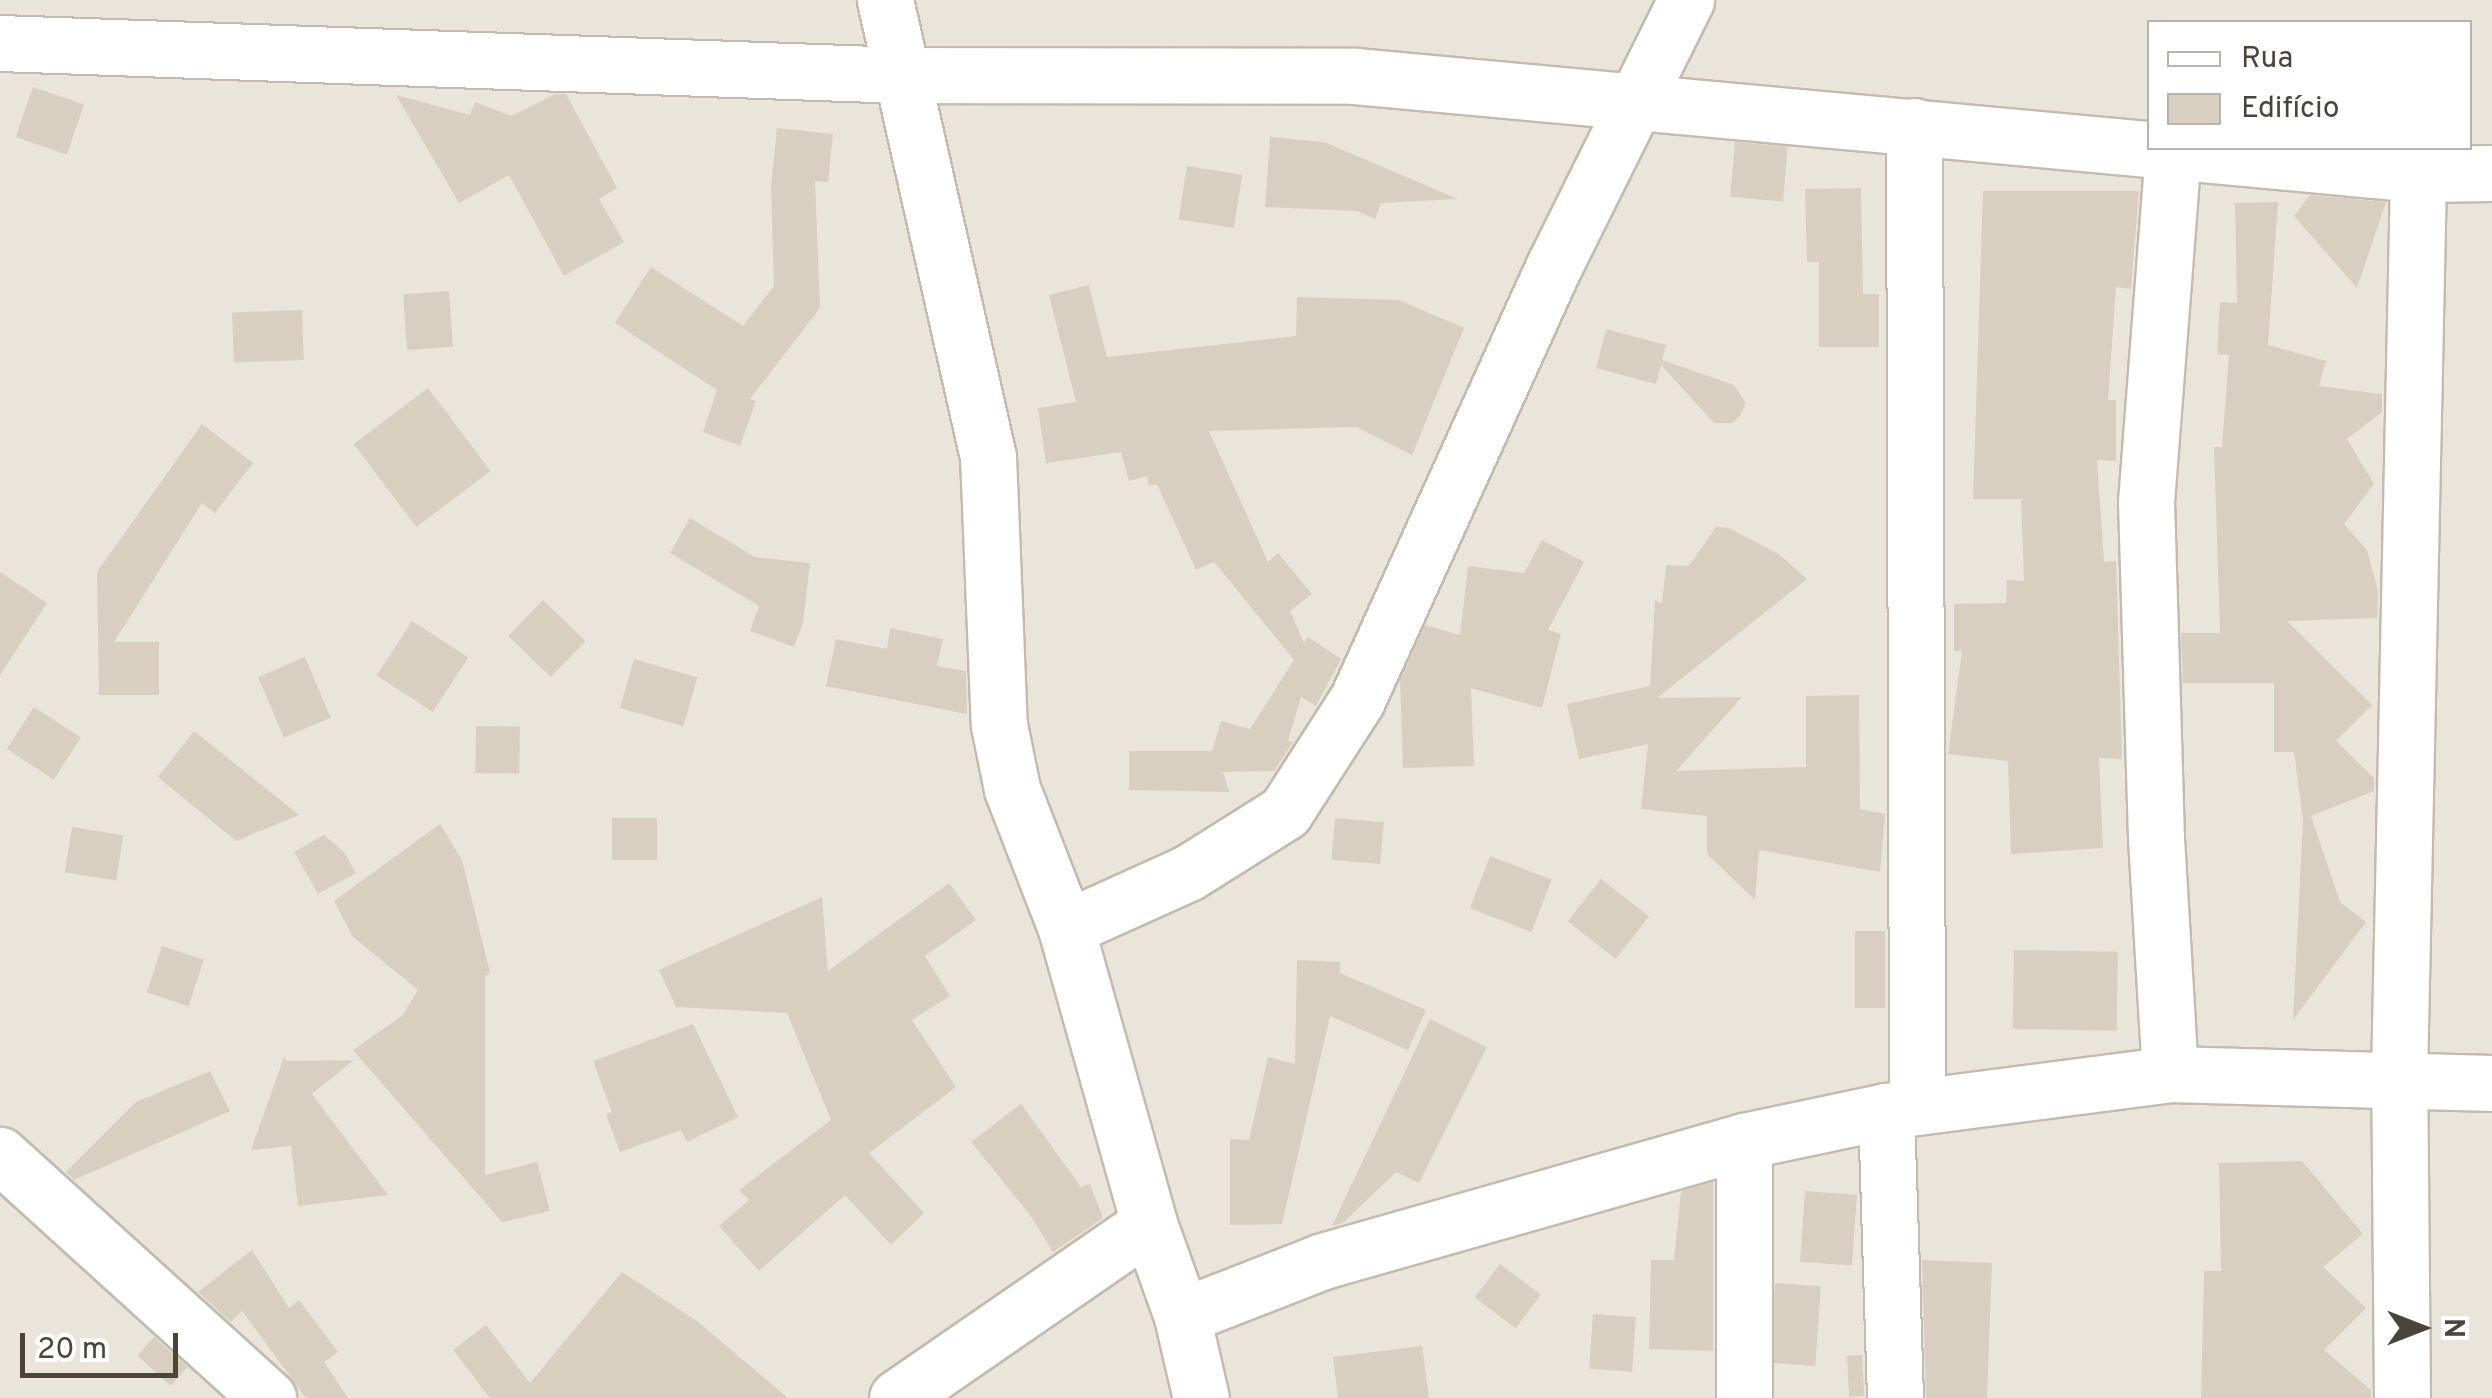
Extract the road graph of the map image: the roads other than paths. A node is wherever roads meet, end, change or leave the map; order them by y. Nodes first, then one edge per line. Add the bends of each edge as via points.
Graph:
1 (885, 0) edge
2 (1686, 0) edge
3 (0, 44) edge
4 (901, 75) junction
5 (1637, 102) junction
6 (1914, 126) junction
7 (2147, 149) edge
8 (2162, 150) edge
9 (2172, 151) junction
10 (2492, 173) edge
11 (2418, 174) junction
12 (1066, 928) junction
13 (2170, 1074) junction
14 (2398, 1077) junction
15 (2492, 1082) edge
16 (1901, 1109) junction
17 (1744, 1141) junction
18 (0, 1156) edge
19 (1150, 1224) junction
20 (1182, 1316) junction
21 (268, 1398) edge
22 (897, 1398) edge
23 (1201, 1398) edge
24 (1744, 1398) edge
25 (1895, 1398) edge
26 (2402, 1398) edge

1 - 4 street
2 - 5 street
3 - 4 street
4 - 5 street via 1354,76
4 - 12 street via 988,456 999,725 1012,790
5 - 6 street
5 - 12 street via 1554,266 1357,700 1285,812 1188,873
6 - 7 street
6 - 16 street
8 - 9 street
9 - 11 street
9 - 13 street via 2146,502
10 - 11 street
11 - 14 street
12 - 19 street
13 - 14 street
13 - 16 street
14 - 15 street
14 - 26 street
16 - 17 street
16 - 25 street
17 - 20 street via 1323,1261
17 - 24 street
18 - 21 street
19 - 20 street
19 - 22 street
20 - 23 street

